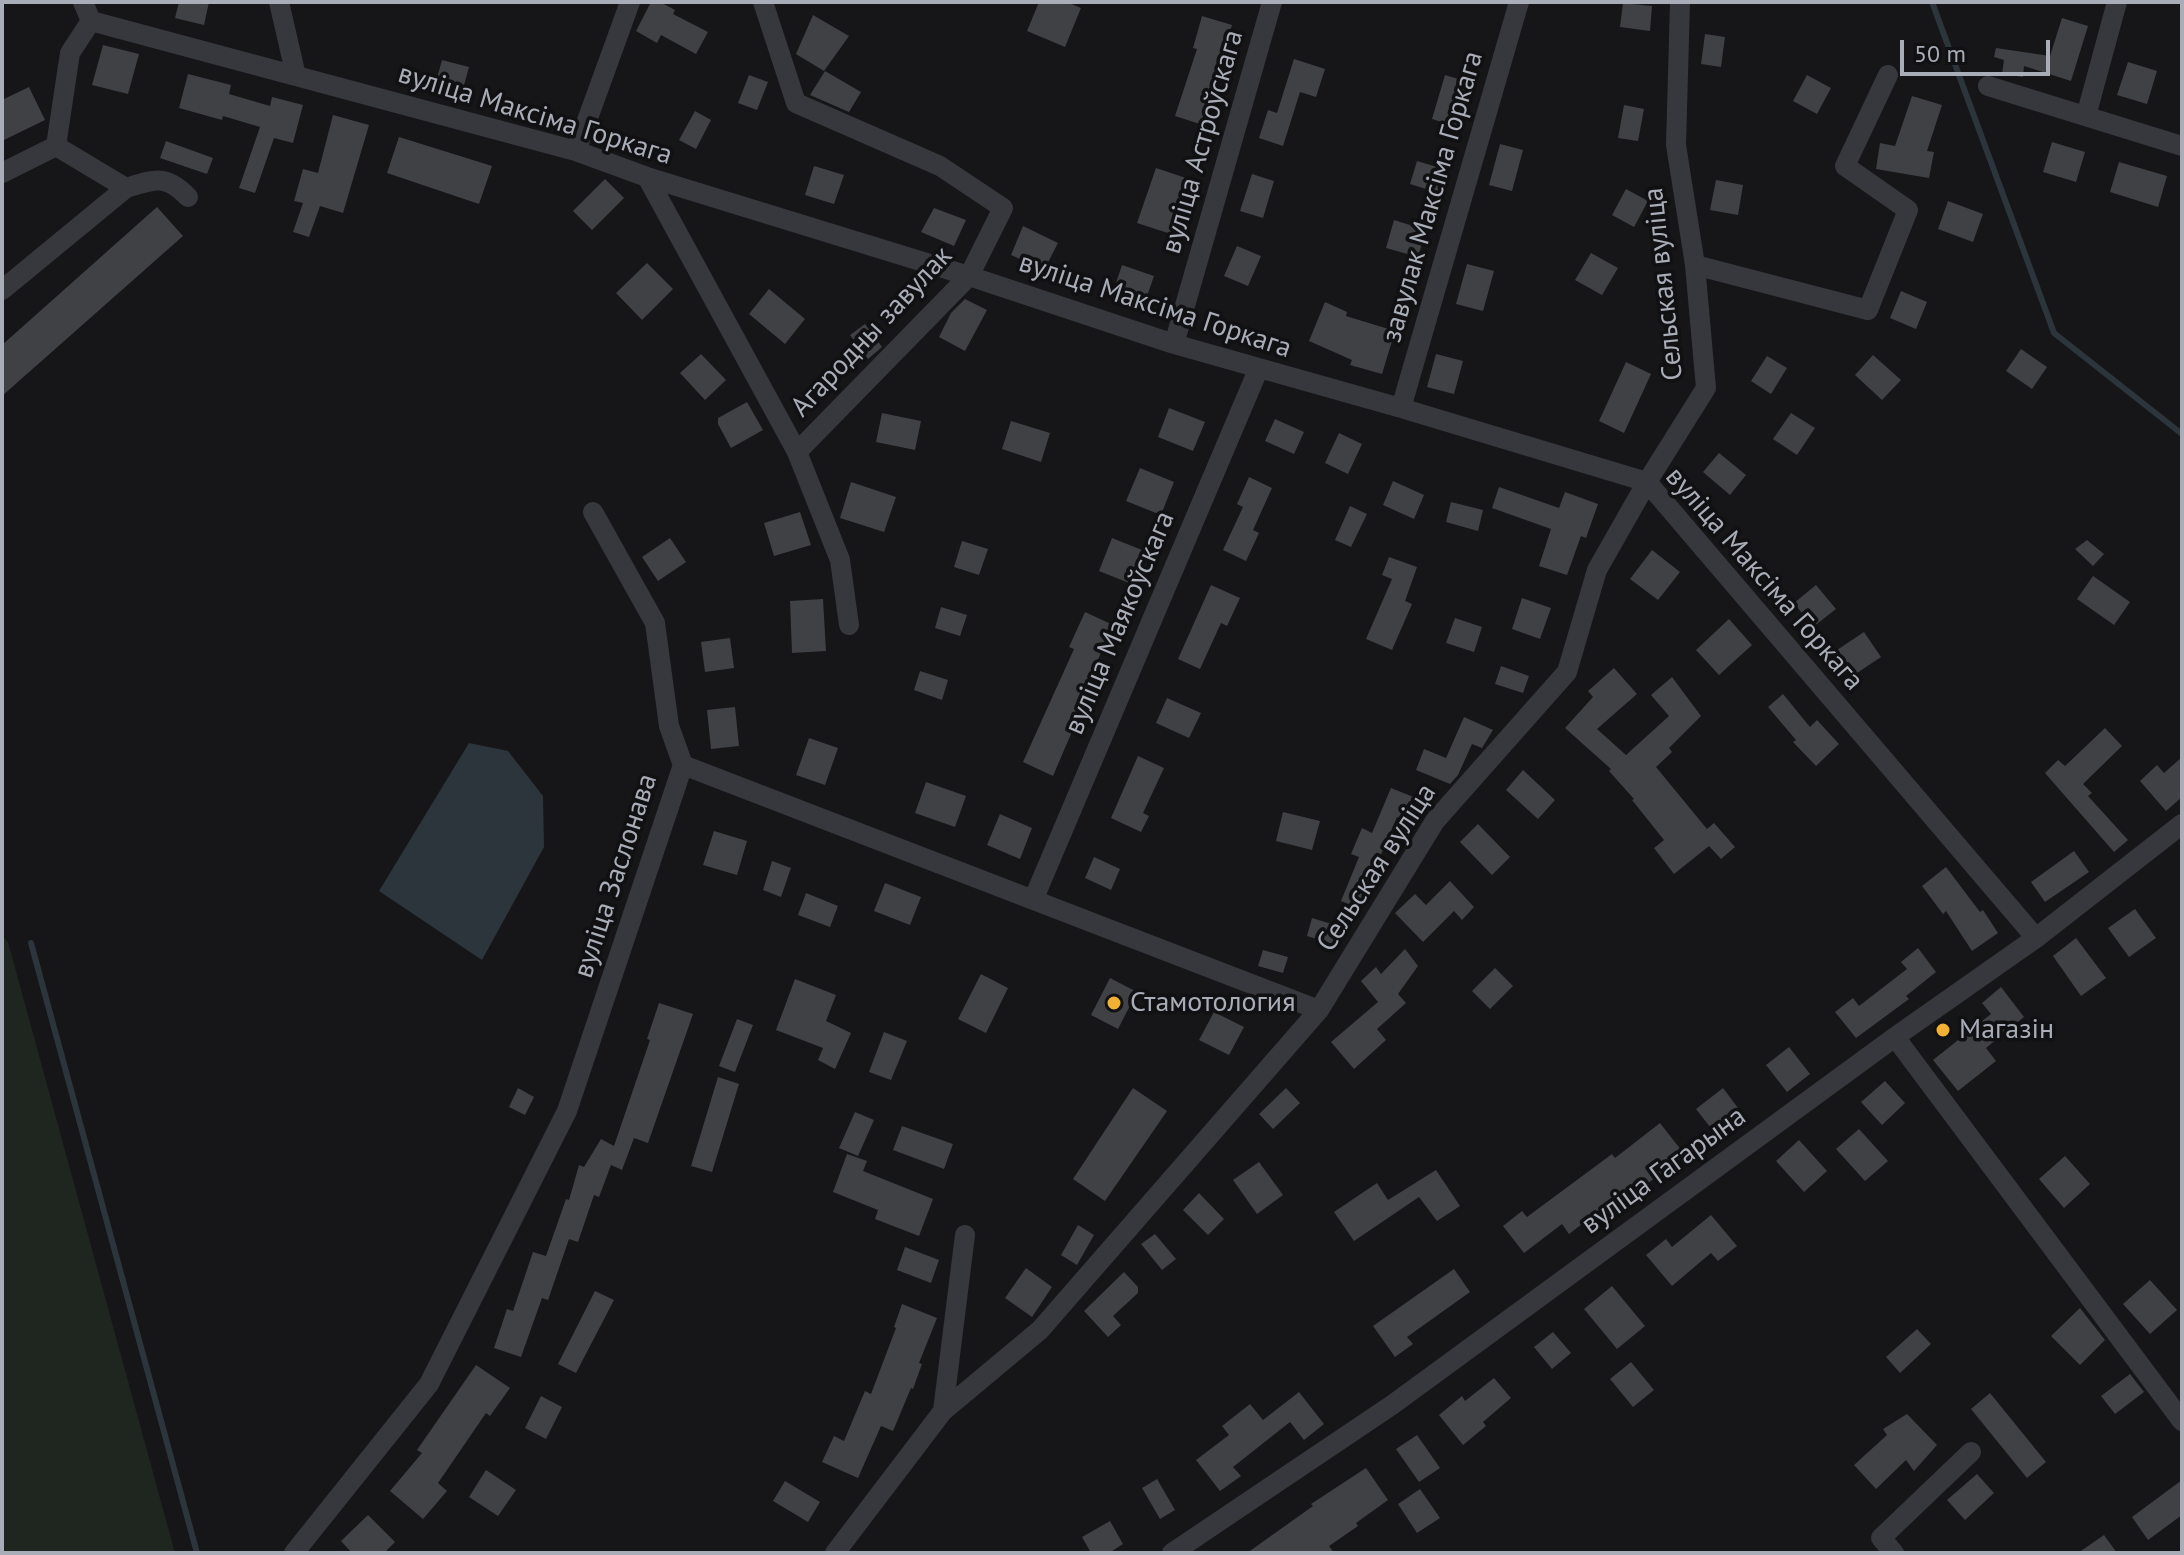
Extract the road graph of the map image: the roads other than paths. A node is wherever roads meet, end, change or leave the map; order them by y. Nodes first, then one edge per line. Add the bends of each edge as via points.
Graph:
1 (279, 2) edge
2 (630, 2) edge
3 (763, 2) edge
4 (1272, 2) edge
5 (1519, 2) edge
6 (1680, 2) edge
7 (2117, 2) edge
8 (87, 12) edge
9 (1888, 75) dead end
10 (296, 76) junction
11 (1988, 86) dead end
12 (2086, 116) junction
13 (56, 146) junction
14 (2182, 146) edge
15 (576, 151) junction
16 (2, 173) edge
17 (647, 177) junction
18 (126, 188) junction
19 (188, 197) dead end
20 (1695, 265) junction
21 (969, 276) junction
22 (2, 290) edge
23 (1174, 344) junction
24 (1258, 370) junction
25 (1401, 408) junction
26 (797, 452) junction
27 (1647, 482) junction
28 (593, 512) dead end
29 (849, 625) dead end
30 (683, 765) junction
31 (2182, 824) edge
32 (1034, 898) junction
33 (2036, 938) junction
34 (1319, 1010) junction
35 (1895, 1037) junction
36 (965, 1235) dead end
37 (943, 1411) junction
38 (2182, 1421) edge
39 (1971, 1452) dead end
40 (294, 1553) edge
41 (835, 1553) edge
42 (1172, 1553) edge
43 (1894, 1553) edge

1 - 10 street
2 - 15 street
3 - 21 street, Агародны завулак via 796,103 940,166 1003,208
4 - 23 street, вуліца Астроўскага
5 - 25 street, завулак Максіма Горкага
6 - 20 street, Сельская вуліца via 1676,145
7 - 12 street
8 - 10 street, вуліца Максіма Горкага
8 - 13 street via 70,53
9 - 20 street via 1845,166 1908,210 1868,310
10 - 15 street, вуліца Максіма Горкага
11 - 12 street
12 - 14 street
13 - 16 street
13 - 18 street
15 - 17 street, вуліца Максіма Горкага
17 - 21 street, вуліца Максіма Горкага
17 - 26 street
18 - 19 street via 155,179 175,183
18 - 22 street
20 - 27 street, Сельская вуліца via 1706,388
21 - 23 street, вуліца Максіма Горкага
21 - 26 street, Агародны завулак
23 - 24 street, вуліца Максіма Горкага
24 - 25 street, вуліца Максіма Горкага
24 - 32 street, вуліца Маякоўскага
25 - 27 street, вуліца Максіма Горкага
26 - 29 street via 840,560
27 - 33 street, вуліца Максіма Горкага
27 - 34 street, Сельская вуліца via 1597,570 1567,672 1435,821
28 - 30 street via 655,623 669,726
30 - 32 street, вуліца Заслонава
30 - 40 street, вуліца Заслонава via 567,1111 429,1384
31 - 33 street, вуліца Гагарына
32 - 34 street, вуліца Заслонава
33 - 35 street, вуліца Гагарына
34 - 37 street, Сельская вуліца via 1040,1330
35 - 38 street
35 - 42 street, вуліца Гагарына via 1392,1405
36 - 37 street
37 - 41 street, Сельская вуліца
39 - 43 street via 1881,1538

